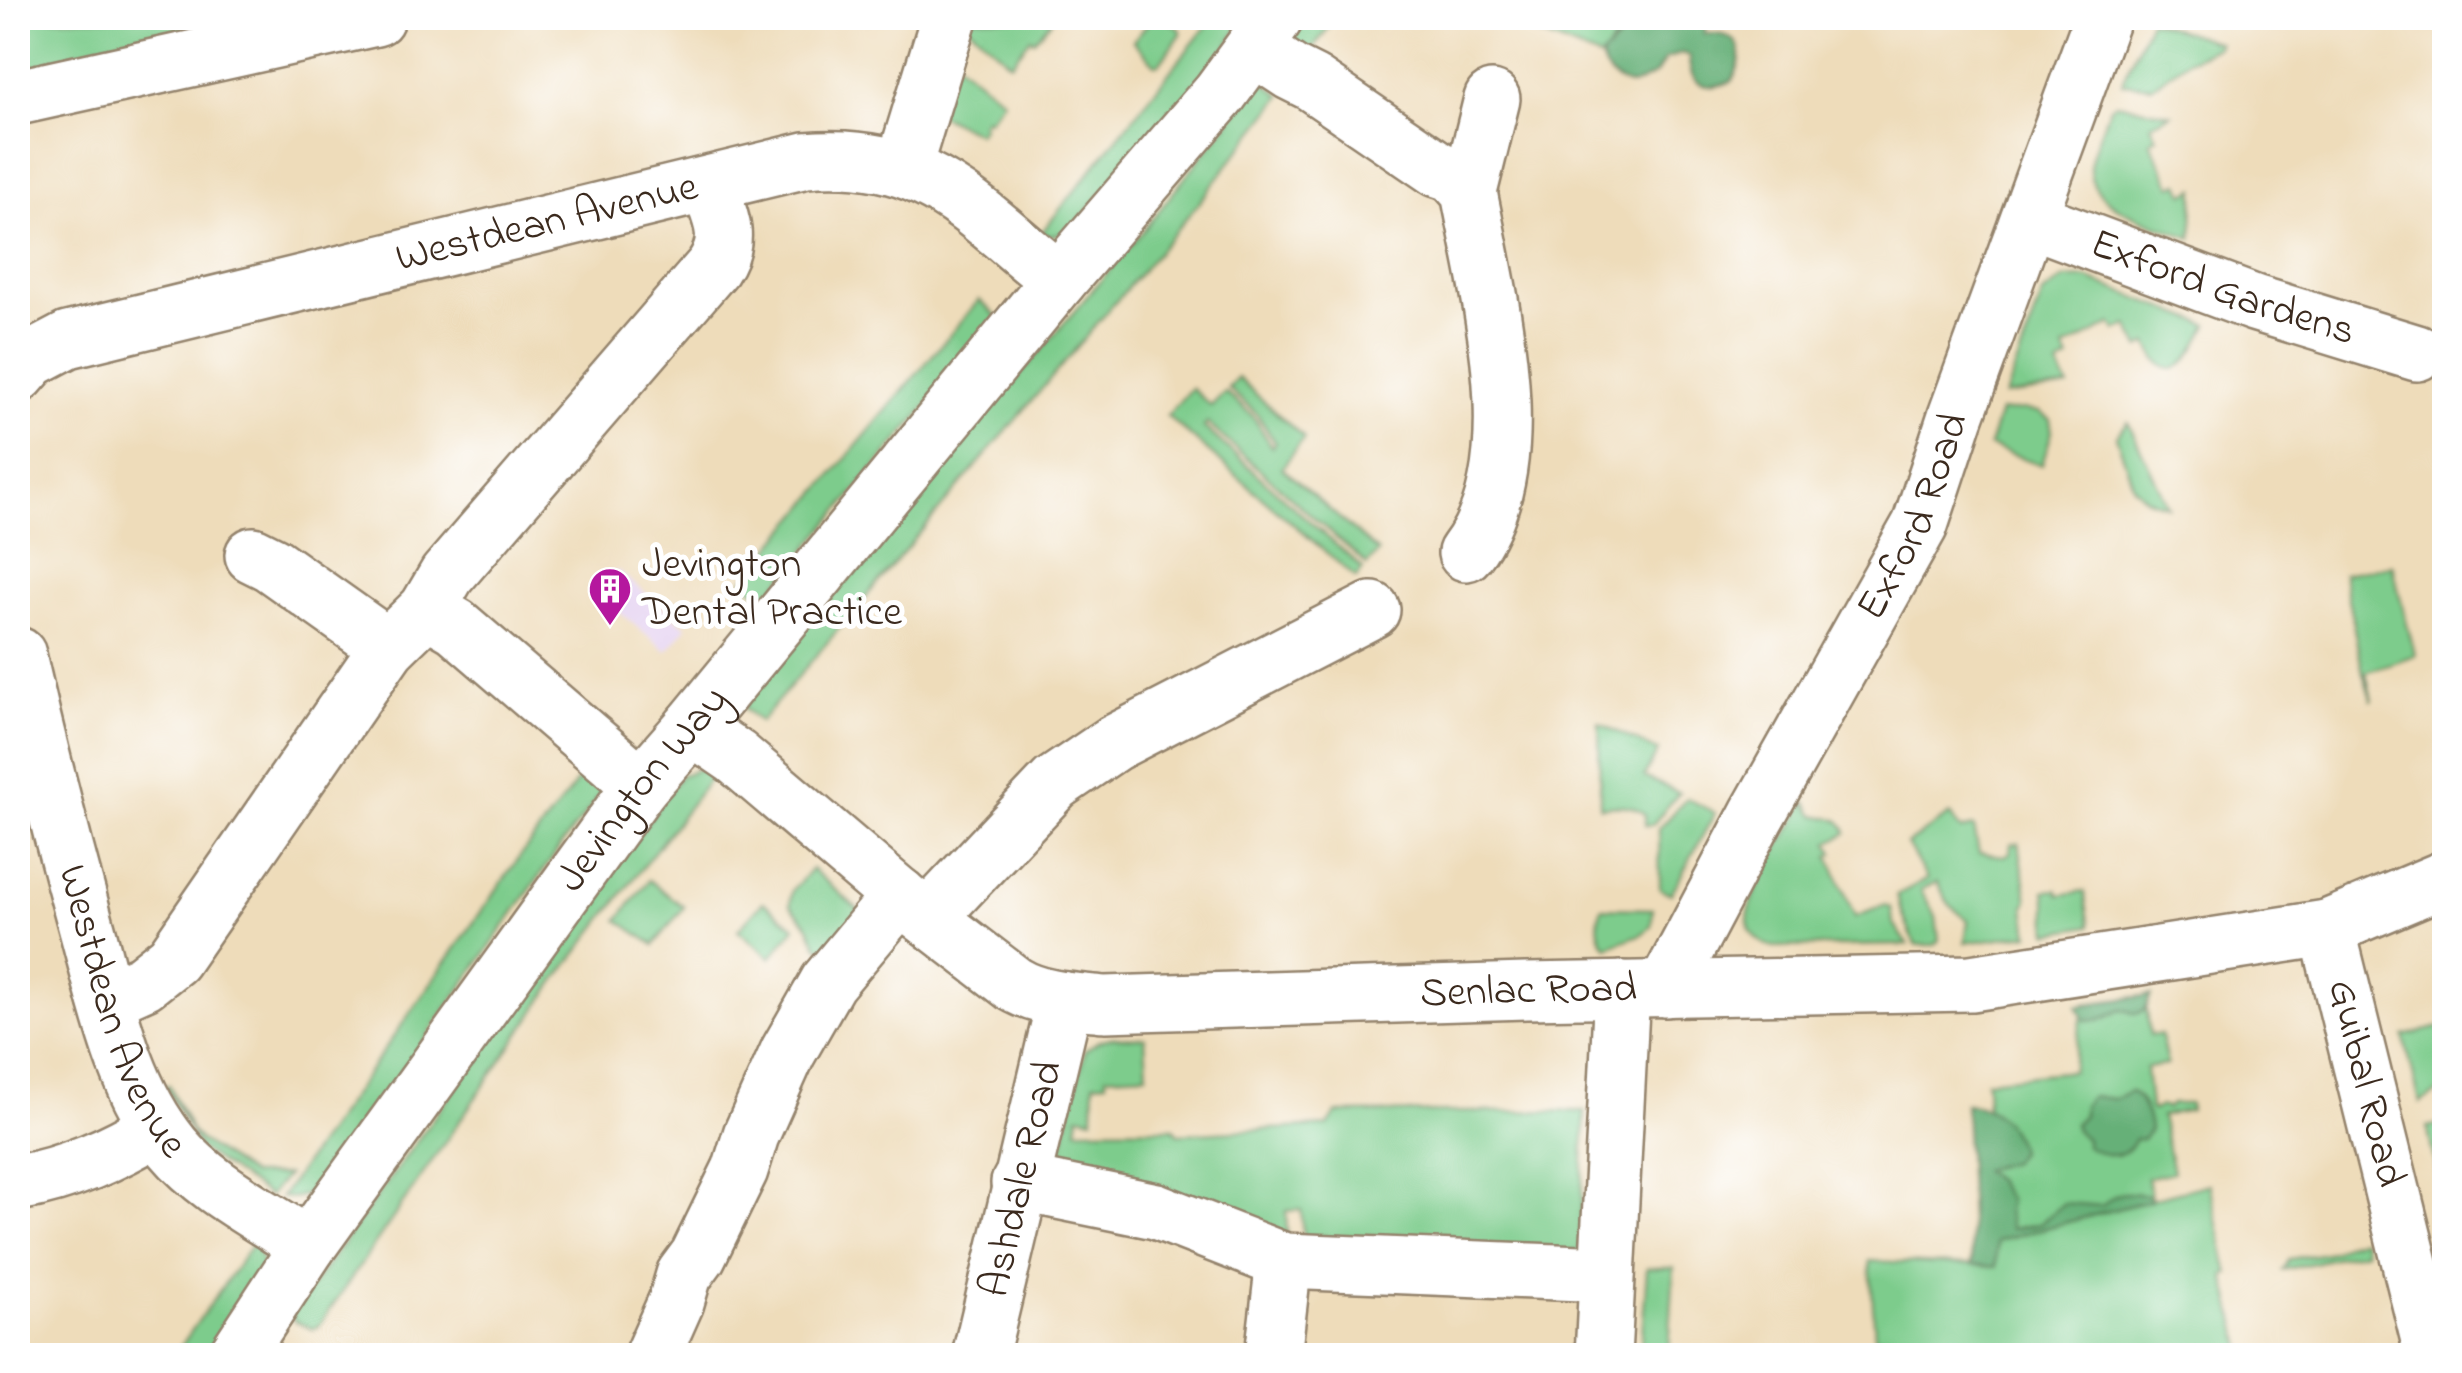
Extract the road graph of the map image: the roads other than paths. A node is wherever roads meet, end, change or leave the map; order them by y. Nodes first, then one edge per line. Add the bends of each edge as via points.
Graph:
1 (376, 18) edge
2 (949, 18) edge
3 (2102, 18) edge
4 (1264, 33) edge
5 (18, 97) edge
6 (1492, 99) dead end
7 (903, 169) junction
8 (1466, 176) junction
9 (710, 186) junction
10 (2030, 219) junction
11 (1059, 280) junction
12 (28, 348) edge
13 (2417, 354) dead end
14 (1466, 553) dead end
15 (253, 555) dead end
16 (428, 609) junction
17 (1372, 610) dead end
18 (388, 647) junction
19 (18, 655) edge
20 (692, 727) junction
21 (27, 740) edge
22 (641, 785) junction
23 (2444, 879) edge
24 (914, 907) junction
25 (2327, 928) junction
26 (1643, 989) junction
27 (106, 999) junction
28 (1065, 1000) junction
29 (158, 1127) junction
30 (18, 1183) edge
31 (1019, 1183) junction
32 (308, 1246) junction
33 (1284, 1261) junction
34 (1607, 1274) junction
35 (236, 1356) edge
36 (652, 1356) edge
37 (980, 1356) edge
38 (1274, 1356) edge
39 (1603, 1356) edge
40 (2432, 1356) edge

1 - 5 street
2 - 7 street
3 - 10 street, Exford Road
4 - 8 street via 1292,74 1438,169
4 - 11 street, Jevington Way
6 - 8 street
7 - 9 street, Westdean Avenue via 806,160
7 - 11 street, Westdean Avenue via 970,204
8 - 14 street via 1503,380 1492,496 1482,532
9 - 12 street, Westdean Avenue
9 - 16 street via 723,228 722,254 446,575
10 - 13 street, Exford Gardens via 2254,303
10 - 26 street, Exford Road via 1920,525 1757,815
11 - 20 street, Jevington Way
15 - 18 street
16 - 18 street
16 - 22 street
17 - 24 street via 1114,743 1055,783
18 - 27 street via 173,960
19 - 21 street, Westdean Avenue
20 - 22 street, Jevington Way
20 - 24 street, Senlac Road
21 - 27 street, Westdean Avenue
22 - 32 street, Jevington Way
23 - 25 street, Senlac Road
24 - 28 street, Senlac Road via 1023,990
24 - 36 street via 828,982 788,1052
25 - 26 street, Senlac Road via 1971,984
25 - 40 street, Guibal Road
26 - 28 street, Senlac Road
26 - 34 street, Exford Road
27 - 29 street, Westdean Avenue via 128,1068
28 - 31 street, Ashdale Road
29 - 30 street via 81,1167
29 - 32 street, Westdean Avenue via 196,1171
31 - 33 street via 1156,1211
31 - 37 street, Ashdale Road
32 - 35 street, Jevington Way
33 - 34 street
33 - 38 street
34 - 39 street, Exford Road

